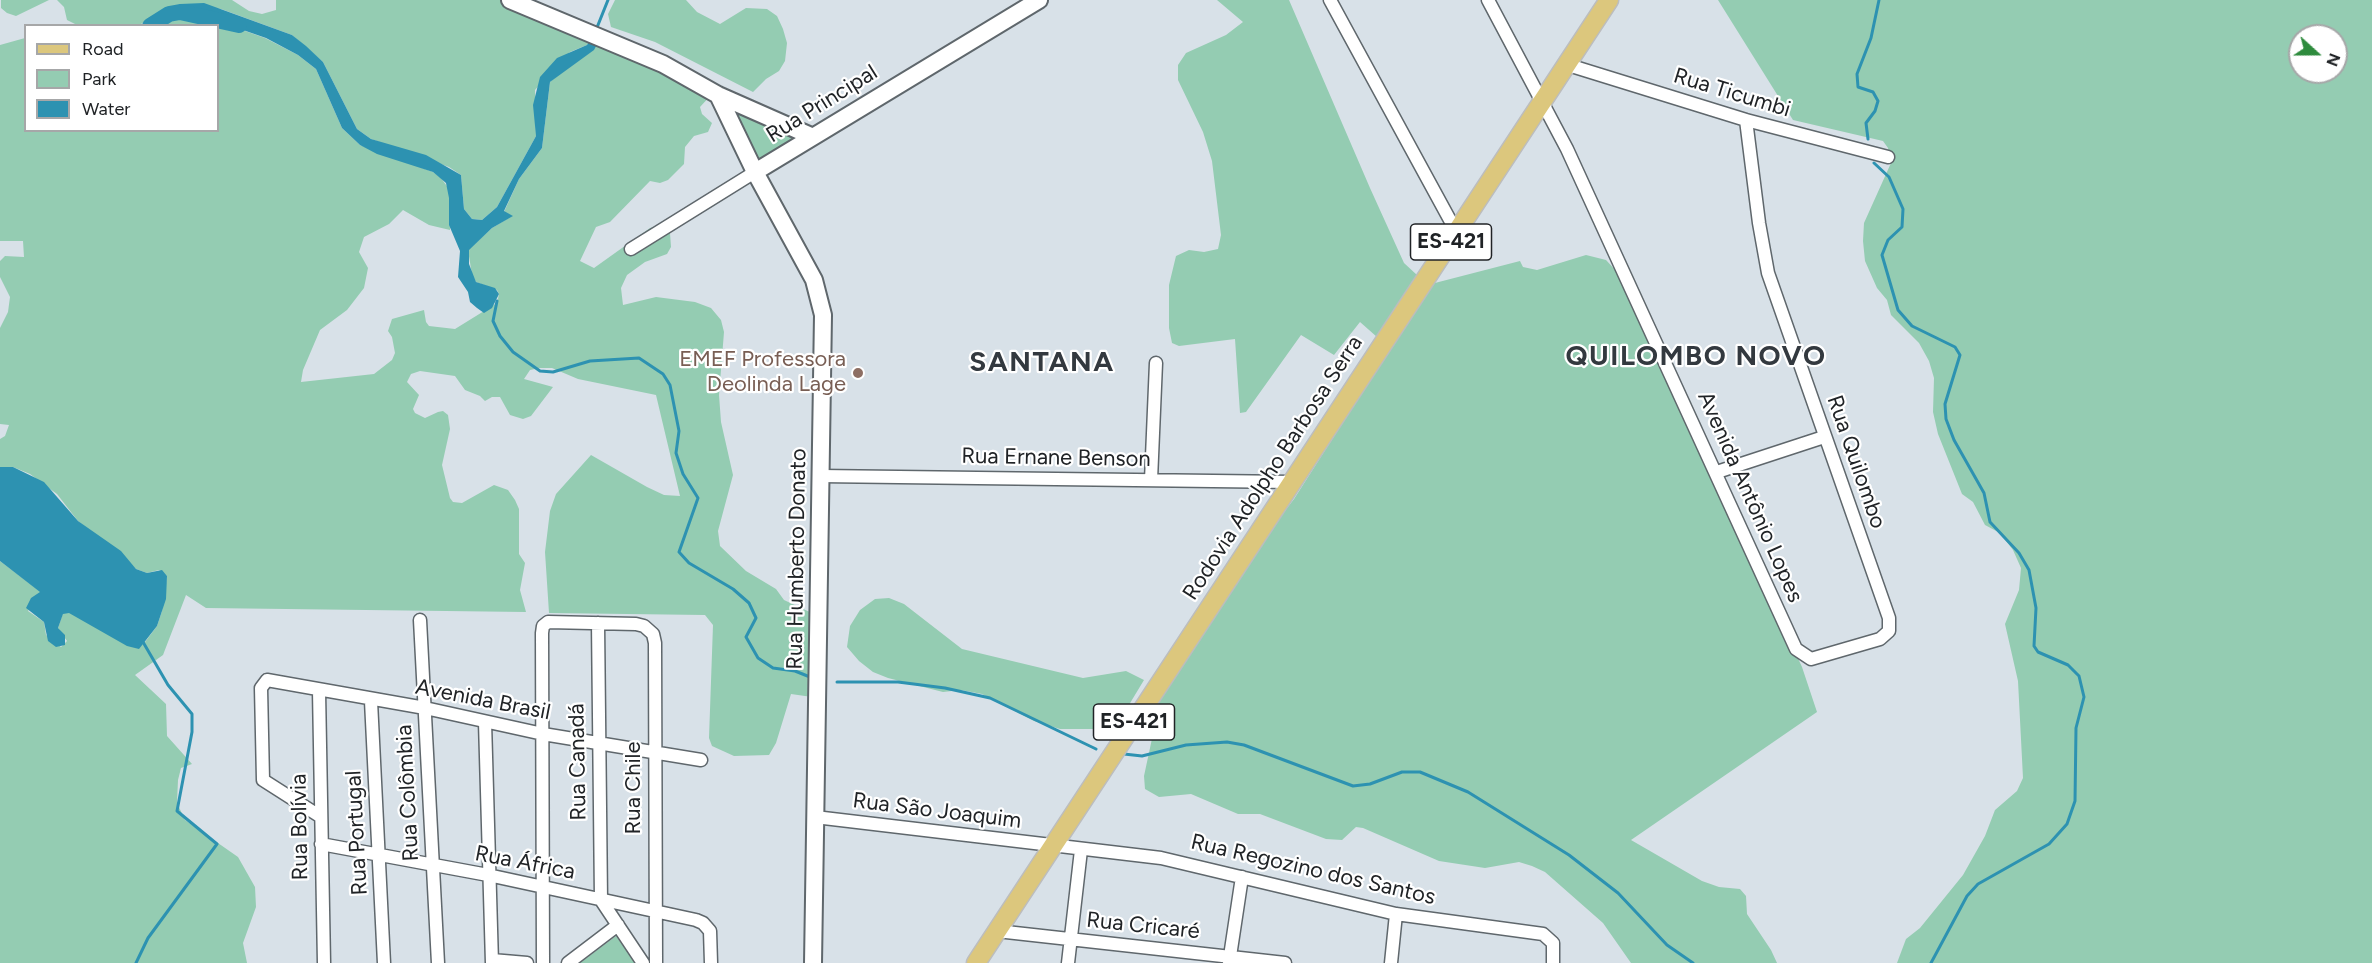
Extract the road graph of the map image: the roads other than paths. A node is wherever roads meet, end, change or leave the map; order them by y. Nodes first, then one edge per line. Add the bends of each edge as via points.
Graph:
1 (510, 0) edge
2 (1040, 0) edge
3 (1330, 0) edge
4 (1488, 0) edge
5 (1609, 0) edge
6 (1565, 64) junction
7 (718, 95) junction
8 (1543, 101) junction
9 (1746, 120) junction
10 (811, 136) junction
11 (1888, 157) dead end
12 (755, 172) junction
13 (1457, 233) junction
14 (631, 249) dead end
15 (1156, 363) dead end
16 (1824, 437) junction
17 (1717, 472) junction
18 (820, 476) junction
19 (1151, 480) junction
20 (1292, 482) junction
21 (420, 620) dead end
22 (598, 623) junction
23 (1796, 649) joint
24 (319, 691) junction
25 (371, 701) junction
26 (425, 708) junction
27 (485, 722) junction
28 (543, 734) junction
29 (599, 743) junction
30 (654, 752) junction
31 (702, 760) dead end
32 (321, 817) junction
33 (815, 817) junction
34 (321, 844) junction
35 (1053, 847) junction
36 (1081, 850) junction
37 (379, 856) junction
38 (434, 866) junction
39 (489, 875) junction
40 (1242, 876) junction
41 (544, 887) junction
42 (601, 900) junction
43 (656, 911) junction
44 (1396, 914) junction
45 (618, 925) junction
46 (997, 931) junction
47 (1071, 939) junction
48 (1229, 960) edge
49 (492, 962) edge
50 (324, 963) edge
51 (384, 963) edge
52 (438, 963) edge
53 (527, 963) edge
54 (543, 963) edge
55 (568, 963) edge
56 (643, 963) edge
57 (656, 963) edge
58 (711, 963) edge
59 (813, 963) edge
60 (976, 963) edge
61 (1068, 963) edge
62 (1285, 963) edge
63 (1391, 963) edge
64 (1553, 963) edge

1 - 7 main road via 608,39
2 - 10 main road, Rua Principal
3 - 13 street
4 - 8 street, Avenida Antônio Lopes
5 - 6 main road, Rodovia Adolpho Barbosa Serra / ES-421
6 - 8 main road, Rodovia Adolpho Barbosa Serra / ES-421
6 - 9 street, Rua Ticumbi
7 - 10 main road
7 - 12 main road, Rua Humberto Donato
8 - 13 main road, Rodovia Adolpho Barbosa Serra / ES-421
8 - 17 street, Avenida Antônio Lopes
9 - 11 street, Rua Ticumbi
9 - 16 street, Rua Quilombo via 1768,273
10 - 12 main road, Rua Principal
12 - 14 street, Rua Principal
12 - 18 main road, Rua Humberto Donato via 821,300 824,327
13 - 20 main road, Rodovia Adolpho Barbosa Serra / ES-421
15 - 19 street
16 - 17 street
16 - 23 street, Rua Quilombo via 1889,618 1888,631 1880,639 1811,659
17 - 23 street, Avenida Antônio Lopes
18 - 19 street, Rua Ernane Benson
18 - 33 main road, Rua Humberto Donato
19 - 20 street, Rua Ernane Benson
20 - 35 main road, Rodovia Adolpho Barbosa Serra / ES-421
21 - 26 street, Rua Colômbia
22 - 28 street via 548,622 543,626
22 - 29 street, Rua Canadá
22 - 30 street, Rua Chile via 649,628 655,644
24 - 25 street, Avenida Brasil
24 - 32 street, Rua Bolívia
24 - 32 street, Avenida Brasil via 269,679 261,688 262,770 263,780 270,786
25 - 26 street, Avenida Brasil
25 - 37 street, Rua Portugal
26 - 27 street, Avenida Brasil
26 - 38 street, Rua Colômbia
27 - 28 street, Avenida Brasil
27 - 39 street
28 - 29 street, Avenida Brasil
28 - 41 street
29 - 30 street, Avenida Brasil
29 - 42 street, Rua Canadá
30 - 31 street, Avenida Brasil
30 - 43 street, Rua Chile
32 - 34 street, Rua Bolívia
33 - 35 street, Rua São Joaquim
33 - 59 main road, Rua Humberto Donato
34 - 37 street, Rua África
34 - 50 street, Rua Bolívia
35 - 36 street, Rua Regozino dos Santos
35 - 46 main road, Rodovia Adolpho Barbosa Serra / ES-421
36 - 40 street, Rua Regozino dos Santos via 1161,858
36 - 47 street
37 - 38 street, Rua África
37 - 51 street, Rua Portugal
38 - 39 street, Rua África
38 - 52 street, Rua Colômbia
39 - 41 street, Rua África
39 - 49 street
40 - 44 street, Rua Regozino dos Santos
40 - 48 street
41 - 42 street, Rua África
41 - 54 street
42 - 43 street, Rua África
42 - 45 street
43 - 57 street, Rua Chile
43 - 58 street, Rua África via 704,923 711,937
44 - 63 street
44 - 64 street, Rua Regozino dos Santos via 1543,934 1554,948
45 - 55 street
45 - 56 street
46 - 47 street, Rua Cricaré
46 - 60 main road, Rodovia Adolpho Barbosa Serra / ES-421
47 - 48 street, Rua Cricaré
47 - 61 street
48 - 62 street, Rua Cricaré
49 - 53 street

